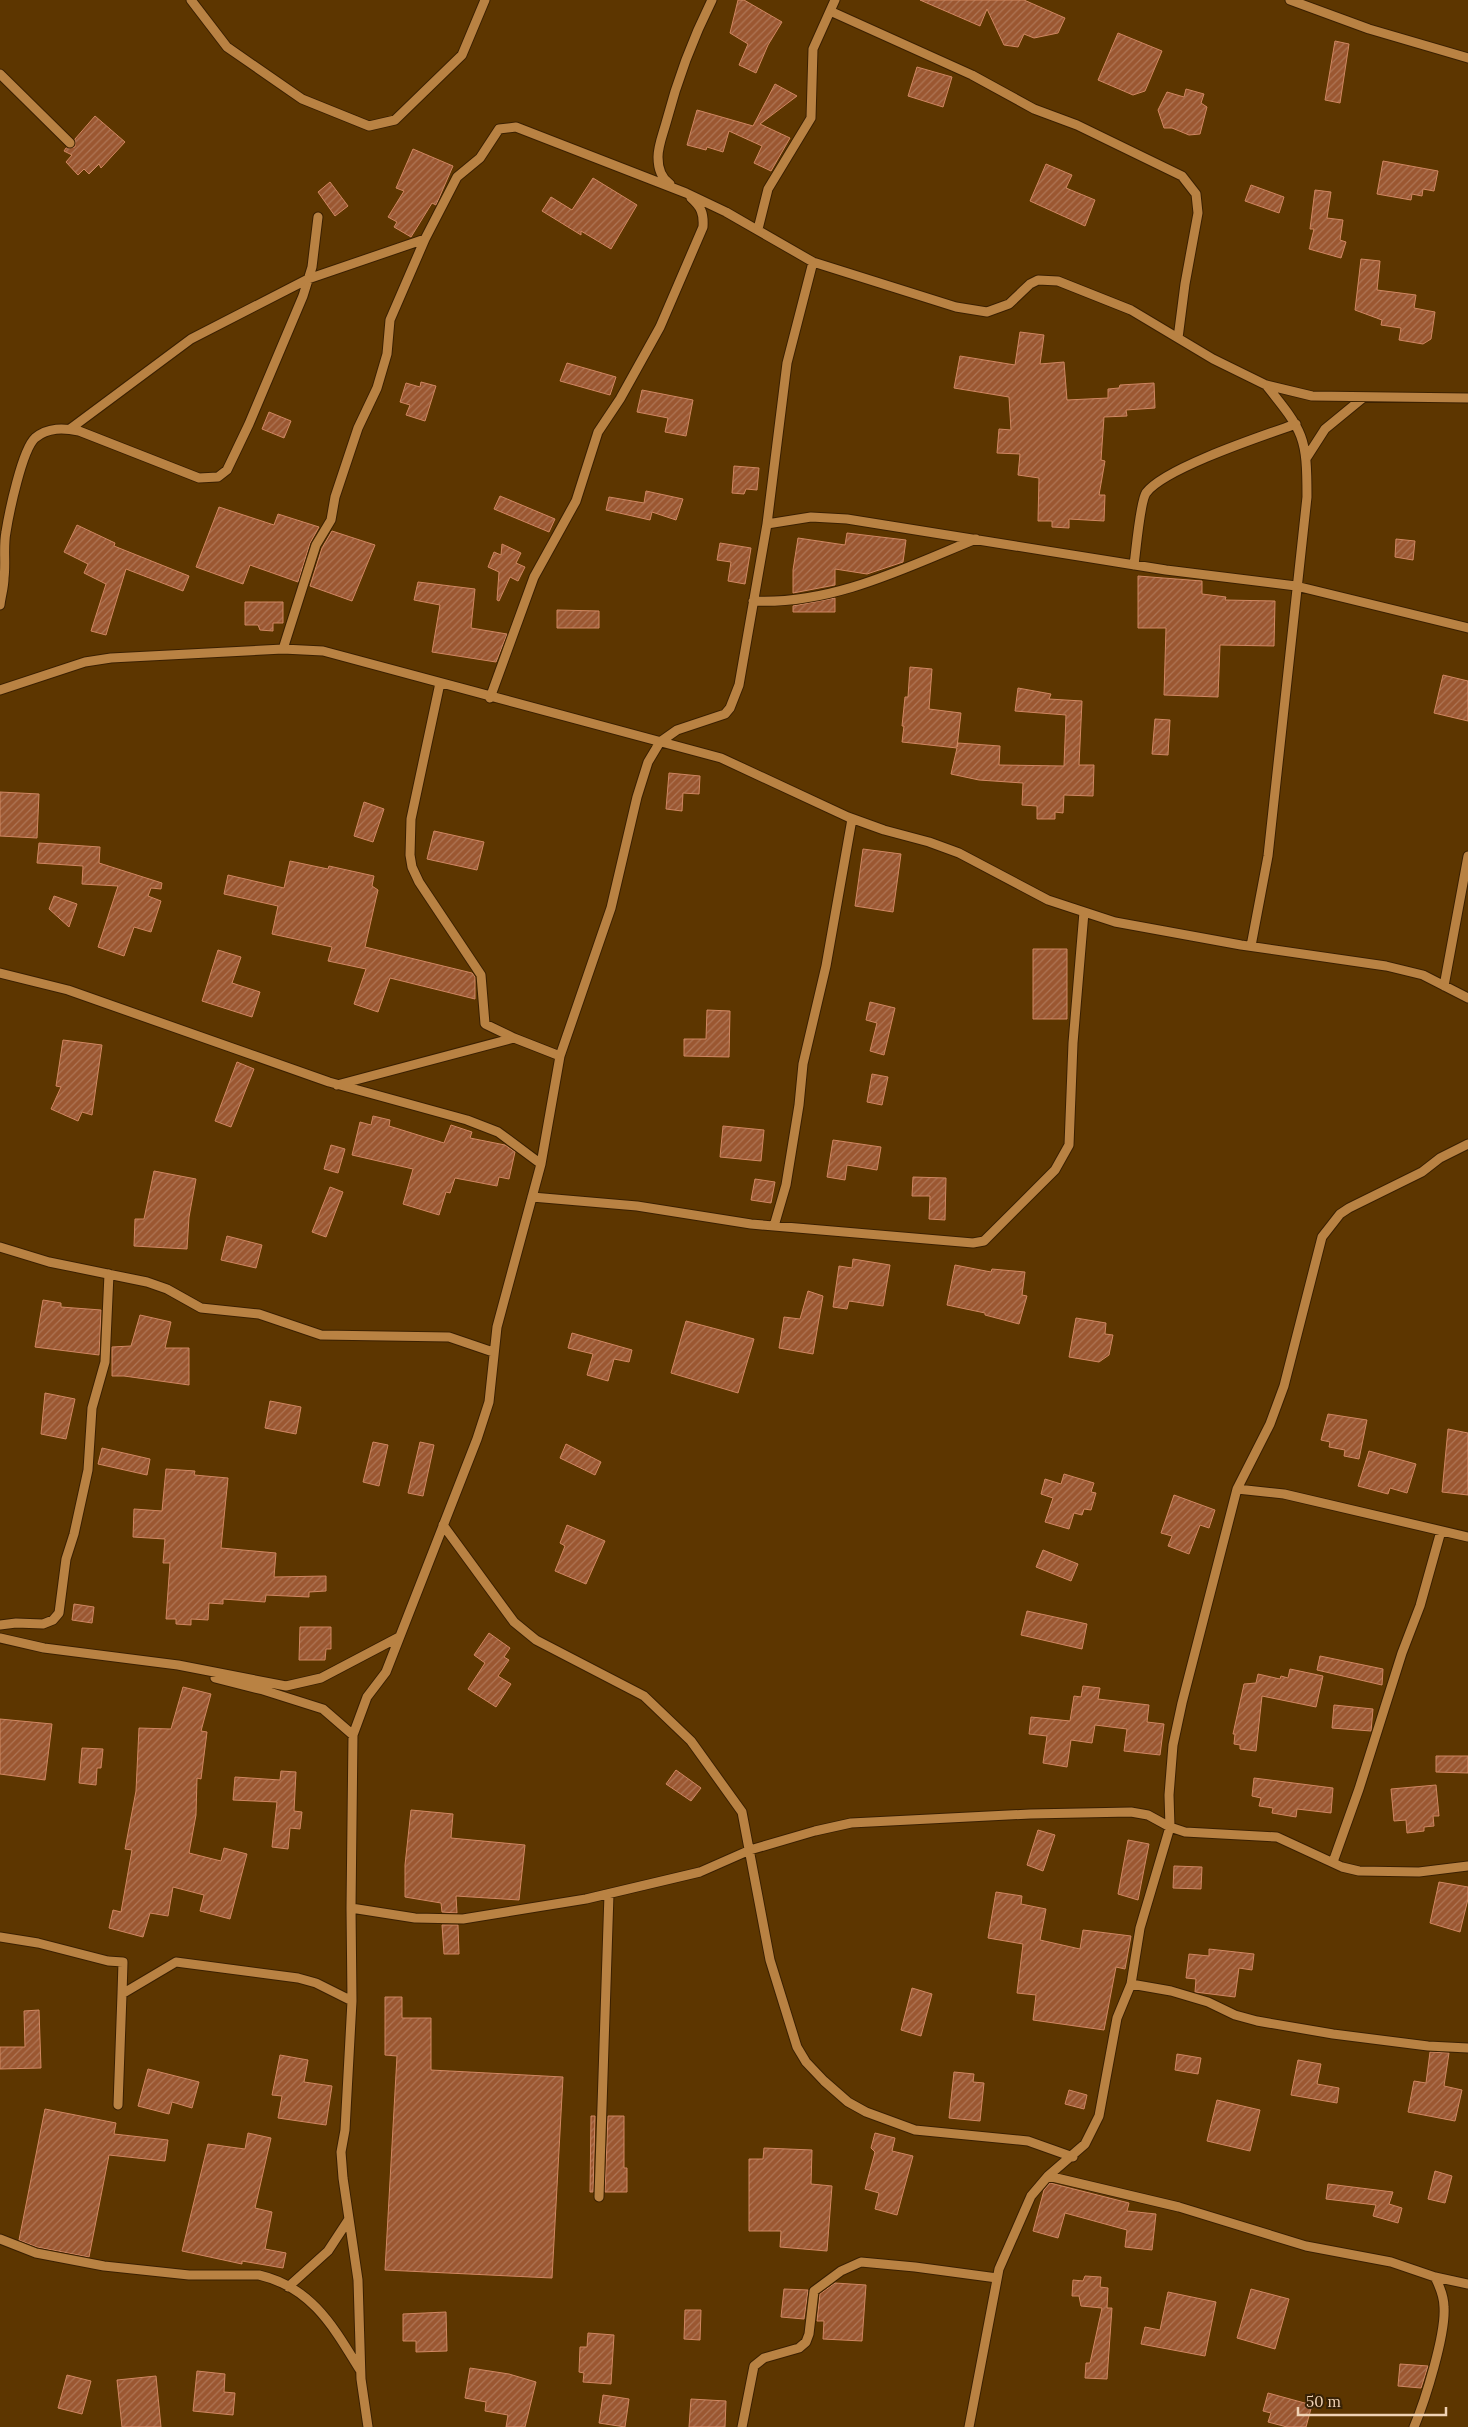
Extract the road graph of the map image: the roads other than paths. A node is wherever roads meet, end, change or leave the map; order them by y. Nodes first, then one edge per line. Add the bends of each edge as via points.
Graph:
1 (191, 0) edge
2 (485, 0) edge
3 (712, 0) edge
4 (835, 0) edge
5 (1290, 0) edge
6 (830, 11) junction
7 (1468, 58) edge
8 (0, 74) edge
9 (70, 142) dead end
10 (686, 193) junction
11 (318, 217) dead end
12 (758, 228) junction
13 (424, 239) junction
14 (813, 262) junction
15 (308, 279) junction
16 (1178, 338) junction
17 (1266, 385) junction
18 (1364, 397) junction
19 (1468, 398) edge
20 (1296, 424) junction
21 (70, 429) junction
22 (1307, 457) junction
23 (766, 524) junction
24 (3, 531) edge
25 (976, 539) junction
26 (1134, 565) junction
27 (1296, 586) junction
28 (753, 601) junction
29 (0, 605) edge
30 (1468, 628) edge
31 (283, 649) junction
32 (440, 684) junction
33 (0, 690) edge
34 (490, 698) junction
35 (660, 742) junction
36 (852, 818) junction
37 (1468, 856) edge
38 (1084, 912) junction
39 (1251, 946) junction
40 (0, 973) edge
41 (1444, 986) junction
42 (1468, 998) edge
43 (514, 1038) junction
44 (560, 1056) junction
45 (337, 1085) junction
46 (1468, 1144) edge
47 (541, 1164) junction
48 (532, 1197) junction
49 (774, 1226) junction
50 (0, 1248) edge
51 (108, 1274) junction
52 (493, 1352) junction
53 (1237, 1489) junction
54 (443, 1525) junction
55 (1441, 1531) junction
56 (1468, 1537) edge
57 (0, 1626) edge
58 (399, 1637) junction
59 (0, 1638) edge
60 (149, 1661) junction
61 (353, 1735) junction
62 (1170, 1827) junction
63 (750, 1850) junction
64 (1333, 1862) junction
65 (1468, 1866) edge
66 (608, 1894) junction
67 (351, 1908) junction
68 (0, 1937) edge
69 (1131, 1984) junction
70 (122, 1994) junction
71 (352, 2001) junction
72 (1468, 2048) edge
73 (118, 2105) dead end
74 (1073, 2157) junction
75 (1048, 2176) junction
76 (599, 2197) dead end
77 (349, 2218) junction
78 (0, 2238) edge
79 (1435, 2277) junction
80 (997, 2278) junction
81 (1467, 2284) edge
82 (288, 2287) junction
83 (360, 2371) junction
84 (366, 2416) junction
85 (359, 2427) edge
86 (368, 2427) edge
87 (742, 2427) edge
88 (970, 2427) edge
89 (1414, 2427) edge

1 - 2 street via 227,47 302,99 369,126 395,120 462,55
3 - 10 street via 675,91 658,156 664,180
4 - 6 street
5 - 7 street via 1369,29
6 - 12 street via 813,49 811,118 768,189
6 - 16 street via 972,76 1034,109 1077,124 1182,176 1191,184 1198,212
8 - 9 street
10 - 12 street
10 - 13 street via 516,126 508,126 495,132 480,158 457,177
10 - 34 street via 700,206 704,216 703,227 660,327 598,432 576,501 534,576
11 - 15 street
12 - 14 street
13 - 15 street
13 - 31 street via 390,320 387,354 377,388 358,428 335,497 331,520 316,545
14 - 16 street via 973,312 987,312 1009,304 1038,280 1058,280 1131,310
14 - 23 street via 787,363
15 - 21 street via 191,339
15 - 21 street via 249,424 227,470 218,477 199,478
16 - 17 street
17 - 18 street via 1312,396
17 - 20 street
18 - 19 street
18 - 22 street via 1325,429
20 - 22 street
20 - 26 street via 1226,449 1152,488 1144,498
21 - 24 street via 62,427 34,439 26,453
22 - 27 street via 1305,526
23 - 25 street via 811,517 847,519
23 - 28 street
24 - 29 street via 4,579
25 - 26 street
25 - 28 street via 858,587 775,602
26 - 27 street
27 - 30 street
27 - 39 street via 1268,856
28 - 35 street via 739,685 730,708 717,717 677,730
31 - 32 street via 323,651
31 - 33 street via 110,658 76,664
32 - 34 street
32 - 43 street via 411,819 412,867 481,976 483,1022
34 - 35 street
35 - 36 street via 721,758
35 - 44 street via 648,762 611,908
36 - 38 street via 959,854 1048,900
36 - 49 street via 826,966 803,1064 786,1185
37 - 41 street
38 - 39 street via 1115,922
38 - 49 street via 1073,1043 1069,1144 1055,1170 989,1238 974,1243
39 - 41 street via 1386,966
40 - 45 street via 68,990
41 - 42 street
43 - 44 street
43 - 45 street
44 - 47 street
45 - 47 street via 467,1120 498,1132
46 - 53 street via 1440,1158 1422,1172 1349,1208 1322,1237 1284,1386 1270,1424
47 - 48 street
48 - 49 street via 637,1206
48 - 52 street
50 - 51 street
51 - 52 street via 167,1289 201,1308 259,1314 321,1335 448,1337
51 - 57 street via 105,1362 92,1408 88,1470 66,1559 59,1613 43,1624
52 - 54 street via 489,1402
53 - 55 street via 1284,1494
53 - 62 street via 1173,1745
54 - 58 street
54 - 63 street via 514,1622 536,1640 644,1696 691,1741 742,1812
55 - 56 street
55 - 64 street via 1420,1606
58 - 60 street via 321,1678 286,1686
58 - 61 street via 386,1672 367,1697
59 - 60 street via 44,1648
60 - 61 street via 323,1709
61 - 67 street
62 - 63 street via 1148,1815 1132,1812 876,1820 815,1831
62 - 64 street via 1185,1832 1277,1837
62 - 69 street via 1140,1928
63 - 66 street via 700,1872
63 - 74 street via 770,1960 797,2046 806,2062 824,2081 848,2102 866,2112 915,2130 1028,2141
64 - 65 street via 1359,1871 1386,1873
66 - 67 street via 463,1919 415,1918
66 - 76 street
67 - 71 street
68 - 70 street via 108,1962 123,1962
69 - 72 street via 1171,1991 1208,2002 1235,2016 1257,2021 1333,2034
69 - 74 street via 1117,2018 1099,2116 1086,2144
70 - 71 street via 176,1962 298,1978
70 - 73 street
71 - 77 street via 341,2152
74 - 75 street
75 - 79 street via 1179,2207 1306,2246 1391,2262
75 - 80 street via 1031,2196
77 - 82 street via 328,2251
77 - 83 street via 358,2280
78 - 82 street via 36,2253 104,2266 189,2275 259,2275
79 - 81 street
79 - 89 street via 1442,2294 1444,2321
80 - 87 street via 861,2262 841,2271 814,2291 806,2342 799,2348 764,2358 754,2366
80 - 88 street
82 - 83 street via 310,2300 323,2313
83 - 84 street
84 - 85 street
84 - 86 street

